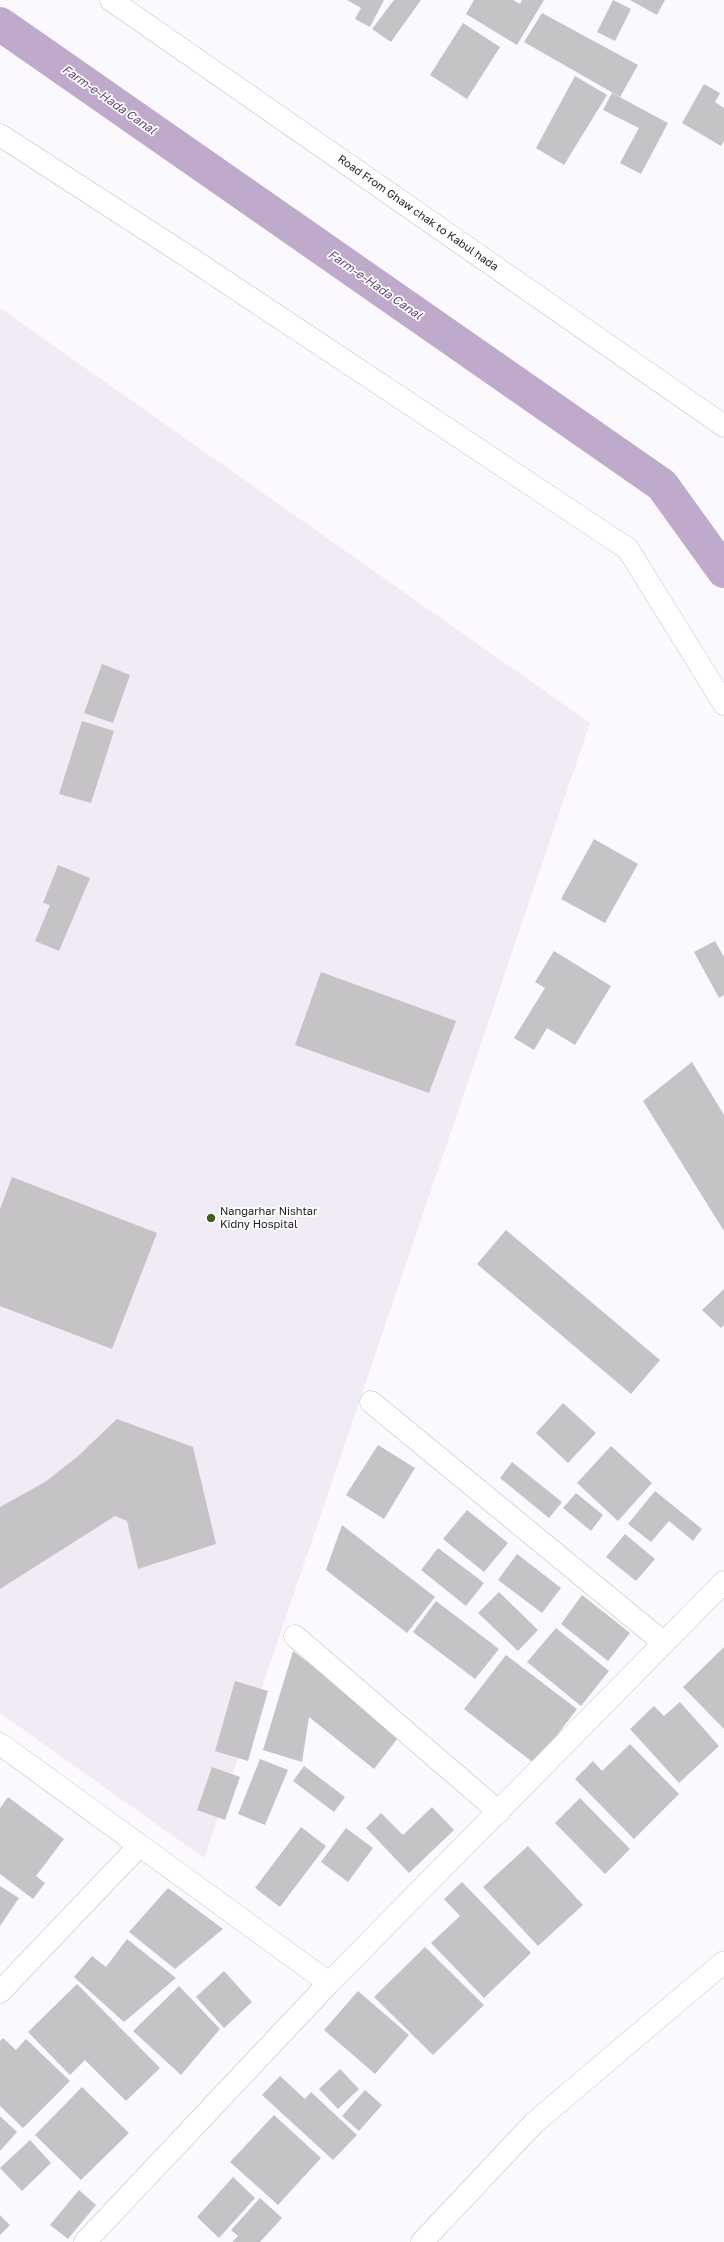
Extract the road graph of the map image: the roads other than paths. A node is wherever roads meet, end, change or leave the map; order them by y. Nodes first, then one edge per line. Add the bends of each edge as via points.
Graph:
1 (112, 0) edge
2 (0, 134) edge
3 (724, 426) edge
4 (724, 704) edge
5 (371, 1402) dead end
6 (724, 1582) edge
7 (295, 1636) dead end
8 (664, 1642) junction
9 (0, 1744) edge
10 (499, 1812) junction
11 (139, 1846) junction
12 (724, 1962) edge
13 (329, 1983) junction
14 (0, 1992) edge
15 (85, 2242) edge
16 (422, 2242) edge

1 - 3 street, Road From Ghaw chak to Kabul hada
2 - 4 street via 628,549
5 - 8 street
6 - 8 street
7 - 10 street
8 - 10 street
9 - 11 street
10 - 13 street
11 - 13 street
11 - 14 street
12 - 16 street via 534,2123
13 - 15 street

